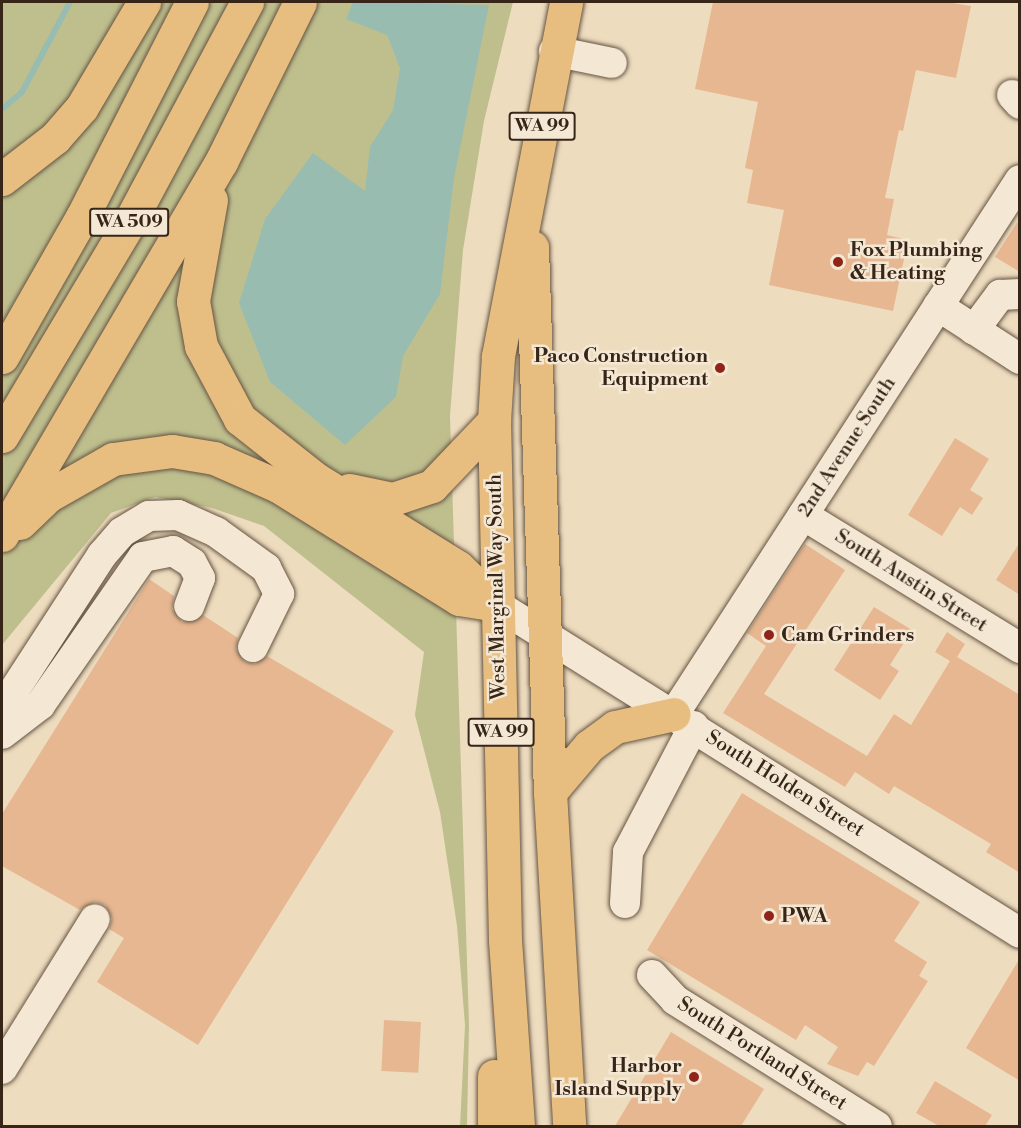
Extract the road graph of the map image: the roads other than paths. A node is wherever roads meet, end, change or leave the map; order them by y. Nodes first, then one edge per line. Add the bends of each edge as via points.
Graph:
1 (144, 2) edge
2 (192, 2) edge
3 (247, 2) edge
4 (300, 2) edge
5 (566, 2) edge
6 (554, 51) junction
7 (612, 63) dead end
8 (221, 162) junction
9 (2, 179) edge
10 (1020, 180) edge
11 (530, 195) junction
12 (1020, 294) edge
13 (938, 306) junction
14 (974, 330) junction
15 (2, 357) edge
16 (1020, 359) edge
17 (494, 421) junction
18 (2, 436) edge
19 (316, 479) junction
20 (802, 514) junction
21 (2, 538) edge
22 (497, 605) junction
23 (189, 606) dead end
24 (548, 637) junction
25 (253, 647) dead end
26 (1020, 648) edge
27 (2, 709) edge
28 (684, 720) junction
29 (2, 734) edge
30 (550, 792) junction
31 (625, 903) dead end
32 (95, 920) dead end
33 (1020, 933) edge
34 (505, 940) junction
35 (652, 975) dead end
36 (2, 1069) edge
37 (494, 1126) edge
38 (518, 1126) edge
39 (569, 1126) edge
40 (877, 1126) edge

1 - 9 highway via 81,107 56,138
2 - 15 highway, WA 509 via 83,214
3 - 18 highway, WA 509 via 128,225
4 - 8 highway
5 - 6 highway, West Marginal Way South / WA 99
6 - 7 street
6 - 11 highway, West Marginal Way South / WA 99
8 - 19 highway via 200,242 193,301 201,346 240,419
8 - 21 highway
10 - 13 street, 2nd Avenue South
11 - 17 highway, West Marginal Way South / WA 99 via 498,356
11 - 24 highway, West Marginal Way South
12 - 14 street via 1000,294
13 - 14 street
13 - 20 street, 2nd Avenue South
14 - 16 street
17 - 19 highway via 452,470 412,494 369,496
17 - 22 highway, West Marginal Way South / WA 99
19 - 22 highway via 458,567
20 - 26 street, South Austin Street
20 - 28 street, 2nd Avenue South
21 - 22 highway via 81,475 113,459 172,451 240,465 459,599
22 - 24 street, South Holden Street
22 - 34 highway, West Marginal Way South / WA 99
23 - 29 street via 200,578 192,562 172,550 143,557 128,571 40,705
24 - 28 street, South Holden Street
24 - 30 highway, West Marginal Way South / WA 99
25 - 27 street via 279,594 266,568 188,519 149,516 122,532 102,555
28 - 30 highway via 615,727 589,746
28 - 31 street, 2nd Avenue South via 628,852
28 - 33 street, South Holden Street
30 - 39 highway, West Marginal Way South / WA 99
32 - 36 street
34 - 37 highway
34 - 38 highway, West Marginal Way South / WA 99
35 - 40 street, South Portland Street via 675,1000

